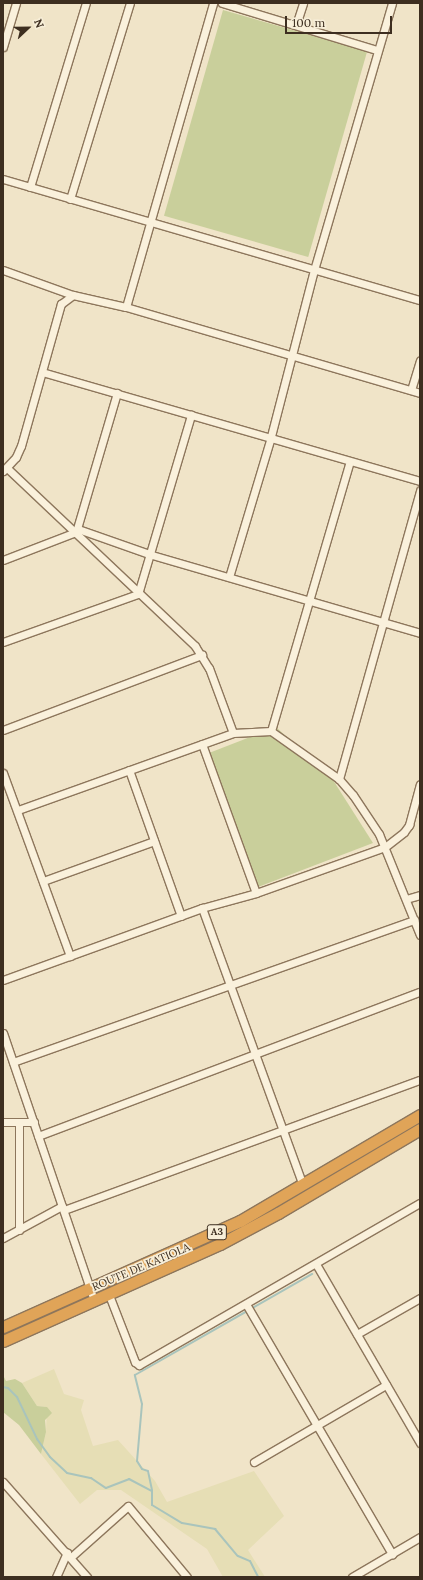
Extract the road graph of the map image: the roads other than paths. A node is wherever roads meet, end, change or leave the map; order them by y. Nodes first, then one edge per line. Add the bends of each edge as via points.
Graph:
1 (16, 3) edge
2 (86, 3) edge
3 (130, 3) edge
4 (213, 3) edge
5 (222, 3) edge
6 (303, 3) edge
7 (392, 3) edge
8 (296, 25) junction
9 (5, 35) edge
10 (3, 47) edge
11 (377, 50) junction
12 (3, 179) edge
13 (30, 187) junction
14 (70, 199) junction
15 (149, 222) junction
16 (3, 270) edge
17 (314, 270) junction
18 (73, 295) junction
19 (420, 300) edge
20 (126, 306) junction
21 (290, 355) junction
22 (420, 360) edge
23 (42, 372) junction
24 (411, 390) junction
25 (117, 393) junction
26 (420, 393) edge
27 (192, 415) junction
28 (270, 440) junction
29 (350, 461) junction
30 (5, 469) edge
31 (420, 481) edge
32 (420, 490) edge
33 (77, 530) junction
34 (152, 555) junction
35 (3, 560) edge
36 (229, 577) junction
37 (138, 594) junction
38 (310, 601) junction
39 (383, 622) junction
40 (420, 633) edge
41 (3, 642) edge
42 (202, 655) junction
43 (3, 730) edge
44 (271, 731) junction
45 (234, 733) junction
46 (202, 744) junction
47 (129, 770) junction
48 (3, 773) edge
49 (339, 779) junction
50 (420, 784) edge
51 (18, 810) junction
52 (154, 841) junction
53 (385, 846) junction
54 (43, 881) junction
55 (256, 893) junction
56 (420, 894) edge
57 (406, 899) junction
58 (202, 908) junction
59 (181, 916) junction
60 (415, 920) junction
61 (420, 936) edge
62 (70, 956) junction
63 (3, 980) edge
64 (230, 986) junction
65 (420, 992) edge
66 (3, 1033) edge
67 (255, 1056) junction
68 (13, 1062) junction
69 (420, 1080) edge
70 (420, 1115) edge
71 (3, 1122) edge
72 (34, 1122) junction
73 (19, 1123) junction
74 (420, 1129) edge
75 (282, 1131) junction
76 (38, 1136) junction
77 (303, 1185) junction
78 (420, 1203) edge
79 (63, 1208) junction
80 (18, 1230) junction
81 (3, 1238) edge
82 (316, 1264) junction
83 (89, 1289) junction
84 (109, 1295) junction
85 (420, 1298) edge
86 (94, 1301) junction
87 (246, 1304) junction
88 (3, 1327) edge
89 (357, 1334) junction
90 (3, 1341) edge
91 (386, 1385) junction
92 (317, 1425) junction
93 (418, 1435) edge
94 (420, 1443) edge
95 (254, 1462) dead end
96 (3, 1482) edge
97 (420, 1537) edge
98 (392, 1554) junction
99 (69, 1555) junction
100 (56, 1577) edge
101 (87, 1577) edge
102 (187, 1577) edge
103 (352, 1577) edge

1 - 9 street
2 - 13 street
3 - 14 street
4 - 15 street
5 - 8 street
6 - 8 street
7 - 11 street
8 - 11 street
9 - 10 street
11 - 17 street
12 - 13 street
13 - 14 street
14 - 15 street
15 - 17 street
15 - 20 street
16 - 18 street
17 - 19 street
17 - 21 street
18 - 20 street
18 - 23 street via 61,304
20 - 21 street
21 - 24 street
21 - 28 street
22 - 24 street
23 - 25 street
23 - 30 street via 21,446
24 - 26 street
25 - 27 street
25 - 33 street
27 - 28 street
27 - 34 street
28 - 29 street
28 - 36 street
29 - 31 street
29 - 38 street
30 - 33 street
32 - 39 street
33 - 34 street
33 - 35 street
33 - 37 street
34 - 36 street
34 - 37 street
36 - 38 street
37 - 41 street
37 - 42 street
38 - 39 street
38 - 44 street
39 - 40 street
39 - 49 street
42 - 43 street
42 - 45 street
44 - 45 street
44 - 49 street
45 - 46 street
46 - 47 street
46 - 55 street
47 - 51 street
47 - 52 street
48 - 51 street
49 - 53 street
50 - 53 street via 409,825
51 - 54 street
52 - 54 street
52 - 59 street
53 - 55 street
53 - 57 street
54 - 62 street
55 - 58 street
56 - 57 street
57 - 60 street
58 - 59 street
58 - 64 street
59 - 62 street
60 - 61 street
60 - 64 street
62 - 63 street
64 - 67 street
64 - 68 street
65 - 67 street
66 - 68 street
67 - 75 street
67 - 76 street
68 - 72 street
69 - 75 street
70 - 77 highway, ROUTE DE KATIOLA / A3
71 - 73 street
72 - 73 street
72 - 76 street
73 - 80 street
74 - 84 highway, ROUTE DE KATIOLA / A3 via 245,1232
75 - 77 street
75 - 79 street
76 - 79 street
77 - 83 highway, ROUTE DE KATIOLA / A3 via 240,1222
78 - 82 street
79 - 80 street
79 - 83 street
80 - 81 street
82 - 87 street
82 - 89 street
83 - 86 street
83 - 88 highway, ROUTE DE KATIOLA / A3
84 - 86 highway, ROUTE DE KATIOLA / A3
84 - 87 street via 135,1362 139,1365
85 - 89 street
86 - 90 highway, ROUTE DE KATIOLA / A3
87 - 92 street
89 - 91 street
91 - 92 street
91 - 93 street
92 - 95 street
92 - 98 street
93 - 94 street
96 - 99 street
97 - 98 street
98 - 103 street
99 - 100 street
99 - 101 street
99 - 102 street via 128,1506

